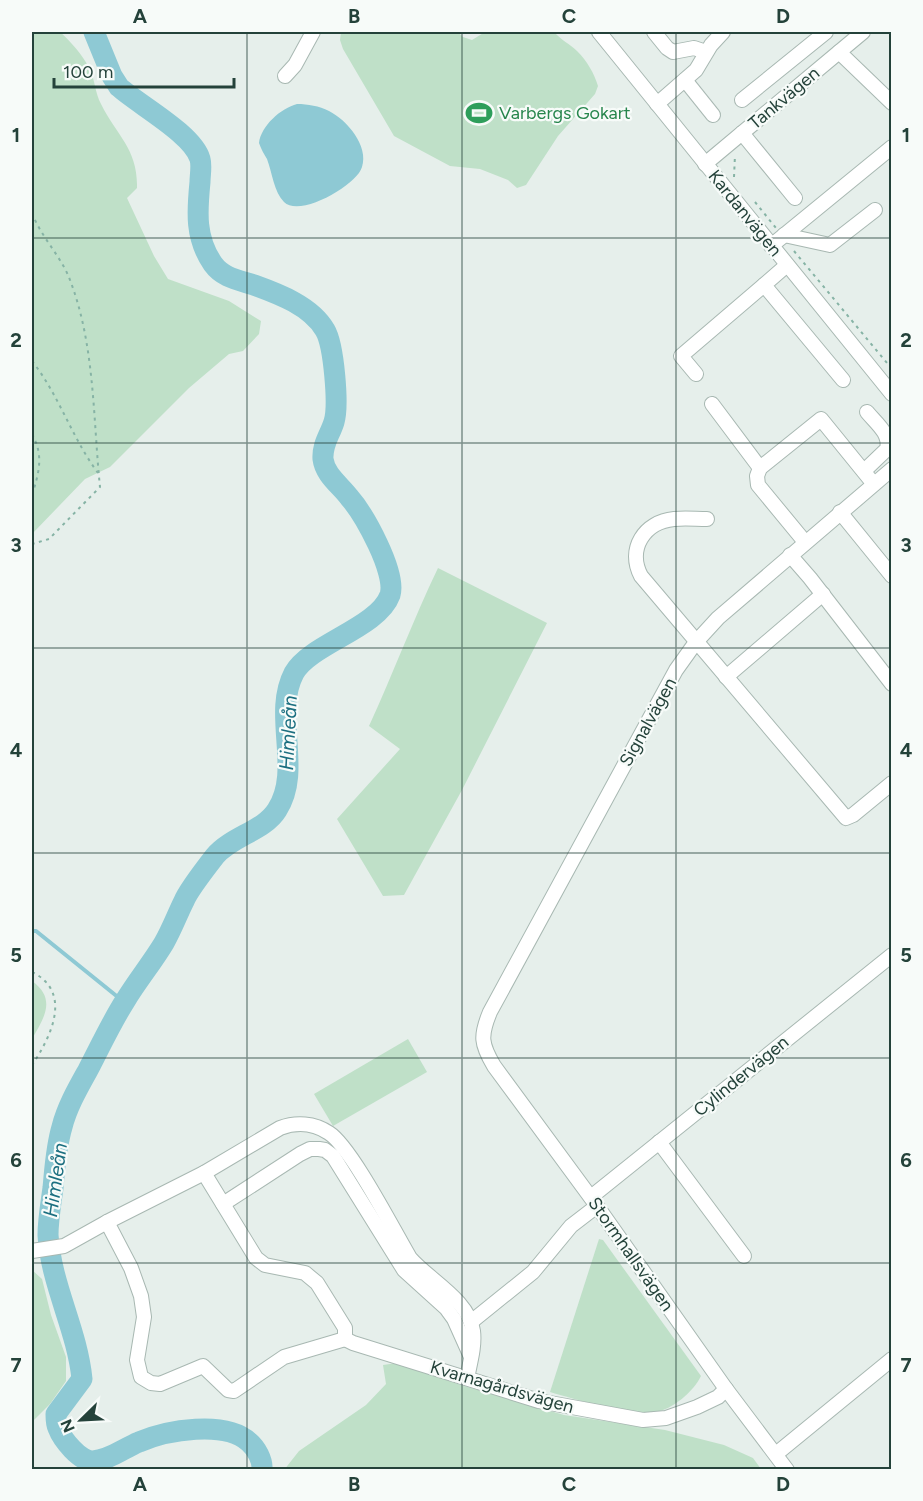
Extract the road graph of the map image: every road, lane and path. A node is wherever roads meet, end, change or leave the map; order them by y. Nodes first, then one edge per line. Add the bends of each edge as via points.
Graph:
1 (313, 32) edge
2 (599, 32) edge
3 (654, 32) edge
4 (723, 32) edge
5 (826, 32) edge
6 (863, 32) edge
7 (706, 52) junction
8 (839, 52) junction
9 (775, 74) junction
10 (285, 76) dead end
11 (685, 80) junction
12 (790, 92) junction
13 (742, 100) dead end
14 (891, 103) edge
15 (657, 104) junction
16 (713, 115) dead end
17 (742, 132) junction
18 (727, 145) junction
19 (891, 147) edge
20 (705, 164) junction
21 (741, 185) dead end
22 (795, 198) dead end
23 (755, 202) dead end
24 (875, 210) dead end
25 (32, 213) edge
26 (784, 236) junction
27 (771, 246) junction
28 (787, 265) junction
29 (764, 285) junction
30 (32, 361) edge
31 (891, 369) edge
32 (696, 374) dead end
33 (843, 380) dead end
34 (891, 394) edge
35 (712, 404) dead end
36 (867, 412) dead end
37 (32, 434) edge
38 (760, 468) junction
39 (891, 468) edge
40 (864, 471) junction
41 (98, 473) junction
42 (873, 483) junction
43 (32, 495) edge
44 (840, 512) junction
45 (707, 519) dead end
46 (805, 542) junction
47 (32, 544) edge
48 (790, 555) junction
49 (891, 576) edge
50 (823, 594) junction
51 (696, 642) junction
52 (726, 677) junction
53 (891, 684) edge
54 (891, 783) edge
55 (891, 955) edge
56 (32, 972) edge
57 (482, 1036) joint
58 (32, 1065) edge
59 (659, 1142) junction
60 (204, 1173) junction
61 (594, 1202) junction
62 (223, 1204) junction
63 (107, 1222) junction
64 (32, 1251) edge
65 (744, 1256) dead end
66 (471, 1322) junction
67 (345, 1339) junction
68 (471, 1357) junction
69 (891, 1359) edge
70 (467, 1378) junction
71 (726, 1389) junction
72 (776, 1454) junction
73 (787, 1470) edge

1 - 10 street
2 - 15 street, Kardanvägen
3 - 7 street via 673,52 694,48
4 - 7 street
5 - 9 street
6 - 8 street, Tankvägen
7 - 11 street
8 - 12 street, Tankvägen
8 - 14 street
9 - 12 street
9 - 13 street
11 - 15 street
11 - 16 street
12 - 17 street, Tankvägen
15 - 20 street, Kardanvägen
17 - 18 street, Tankvägen
17 - 22 street
18 - 20 street, Tankvägen
18 - 21 path via 735,154 734,176
19 - 26 street
20 - 27 street, Kardanvägen
23 - 26 path
24 - 26 street via 830,245
25 - 41 path via 69,278 82,319
26 - 27 street
26 - 31 path
27 - 28 street, Kardanvägen
28 - 29 street
28 - 34 street, Kardanvägen
29 - 32 street via 681,356
29 - 33 street
30 - 41 path
35 - 38 street
36 - 40 street via 887,435 889,445
37 - 43 path via 40,463
38 - 40 street via 821,419
38 - 46 street via 758,485
39 - 42 street, Signalvägen
40 - 42 street
41 - 47 path via 100,488 49,539
42 - 44 street, Signalvägen
44 - 46 street, Signalvägen
44 - 49 street
45 - 51 street via 673,519 653,526 634,555 641,576
46 - 48 street, Signalvägen
48 - 50 street
48 - 51 street, Signalvägen
50 - 52 street
50 - 53 street
51 - 52 street
51 - 57 street, Signalvägen via 666,689 495,1002
52 - 54 street via 846,818
55 - 59 street, Cylindervägen
56 - 58 path via 50,989 55,1012 51,1033
57 - 61 street, Stormhallsvägen via 494,1066
59 - 61 street, Cylindervägen
59 - 65 street
60 - 62 street
60 - 63 street
60 - 66 street via 291,1124 329,1133 354,1163 410,1258 455,1298
61 - 66 street, Cylindervägen via 533,1272
61 - 71 street, Stormhallsvägen
62 - 67 street via 256,1258 265,1265 305,1273 317,1283 345,1328
62 - 68 street via 300,1154 310,1149 325,1150 333,1156 404,1270 454,1319
63 - 64 street via 64,1246
63 - 67 street via 141,1296 144,1317 137,1360 141,1377 151,1383 160,1384 203,1366 234,1391 284,1357
66 - 68 street
67 - 70 street, Kvarnagårdsvägen
68 - 70 street
69 - 72 street
70 - 71 street, Kvarnagårdsvägen via 539,1401 643,1420 666,1418 697,1407
71 - 72 street, Stormhallsvägen
72 - 73 street, Stormhallsvägen

